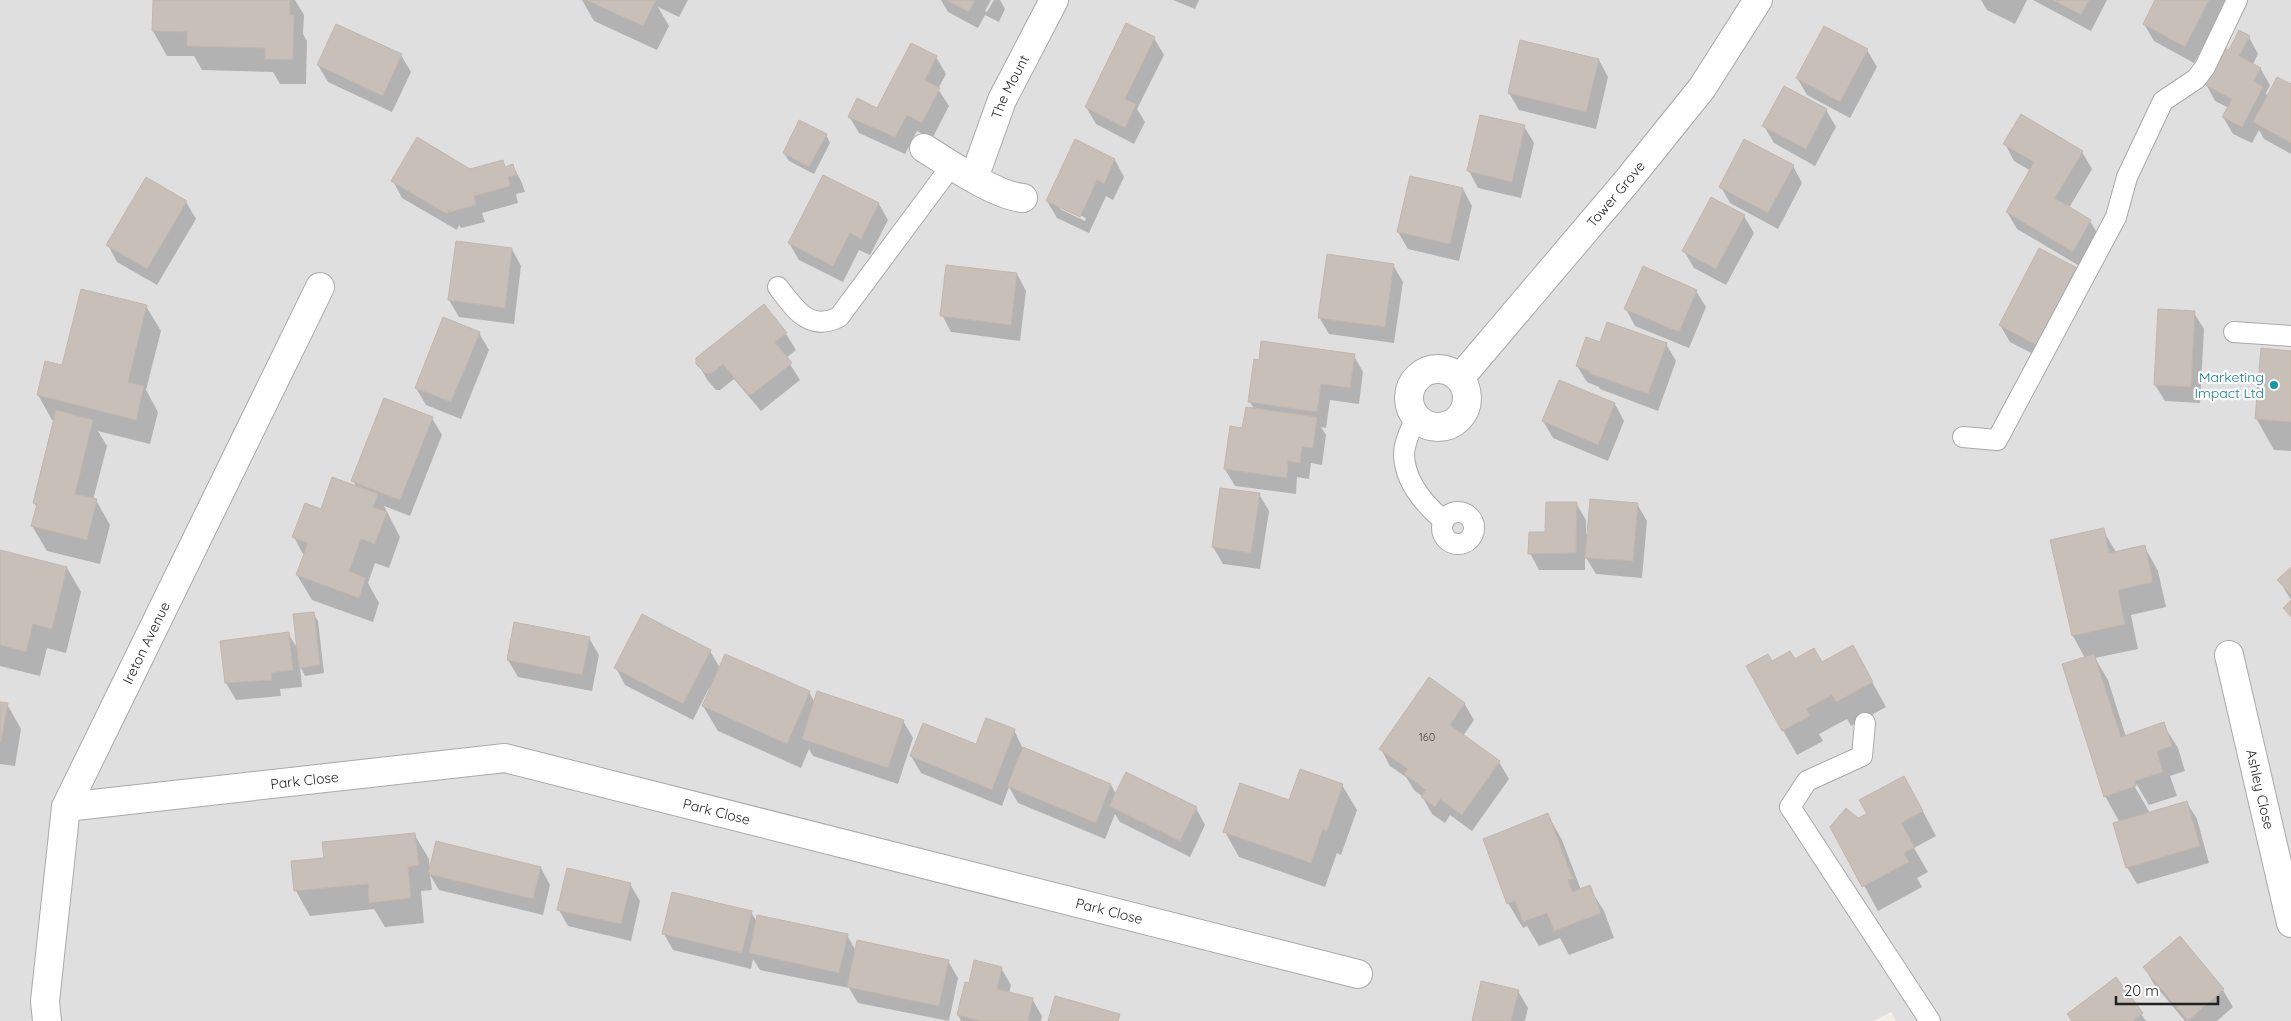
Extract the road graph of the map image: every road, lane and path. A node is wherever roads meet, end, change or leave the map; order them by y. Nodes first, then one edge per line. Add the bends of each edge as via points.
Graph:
1 (1054, 0) edge
2 (1758, 0) edge
3 (2237, 0) edge
4 (924, 148) dead end
5 (963, 172) junction
6 (1023, 198) dead end
7 (320, 287) dead end
8 (778, 287) dead end
9 (2234, 332) dead end
10 (2291, 336) edge
11 (1460, 378) junction
12 (1416, 418) junction
13 (1962, 437) dead end
14 (1444, 521) dead end
15 (2229, 655) dead end
16 (1865, 723) dead end
17 (66, 808) junction
18 (2291, 924) edge
19 (1358, 974) dead end
20 (47, 1021) edge
21 (1930, 1021) edge

1 - 5 street, The Mount
2 - 11 street, Tower Grove via 1702,88
3 - 13 lane via 2205,67 2196,79 2163,101 2127,177 2116,216 1997,440
4 - 5 street
5 - 6 street
5 - 8 lane via 839,317 816,322 799,314
7 - 17 street, Ireton Avenue
9 - 10 lane
11 - 12 street via 1445,369 1428,370 1414,380 1408,396
11 - 12 street via 1467,392 1466,409 1456,423 1440,428 1423,424
12 - 14 lane via 1404,455 1408,474 1426,506
15 - 18 street, Ashley Close
16 - 21 lane via 1862,756 1807,781 1790,807
17 - 19 street, Park Close via 505,758
17 - 20 street, Ireton Avenue via 45,1001

